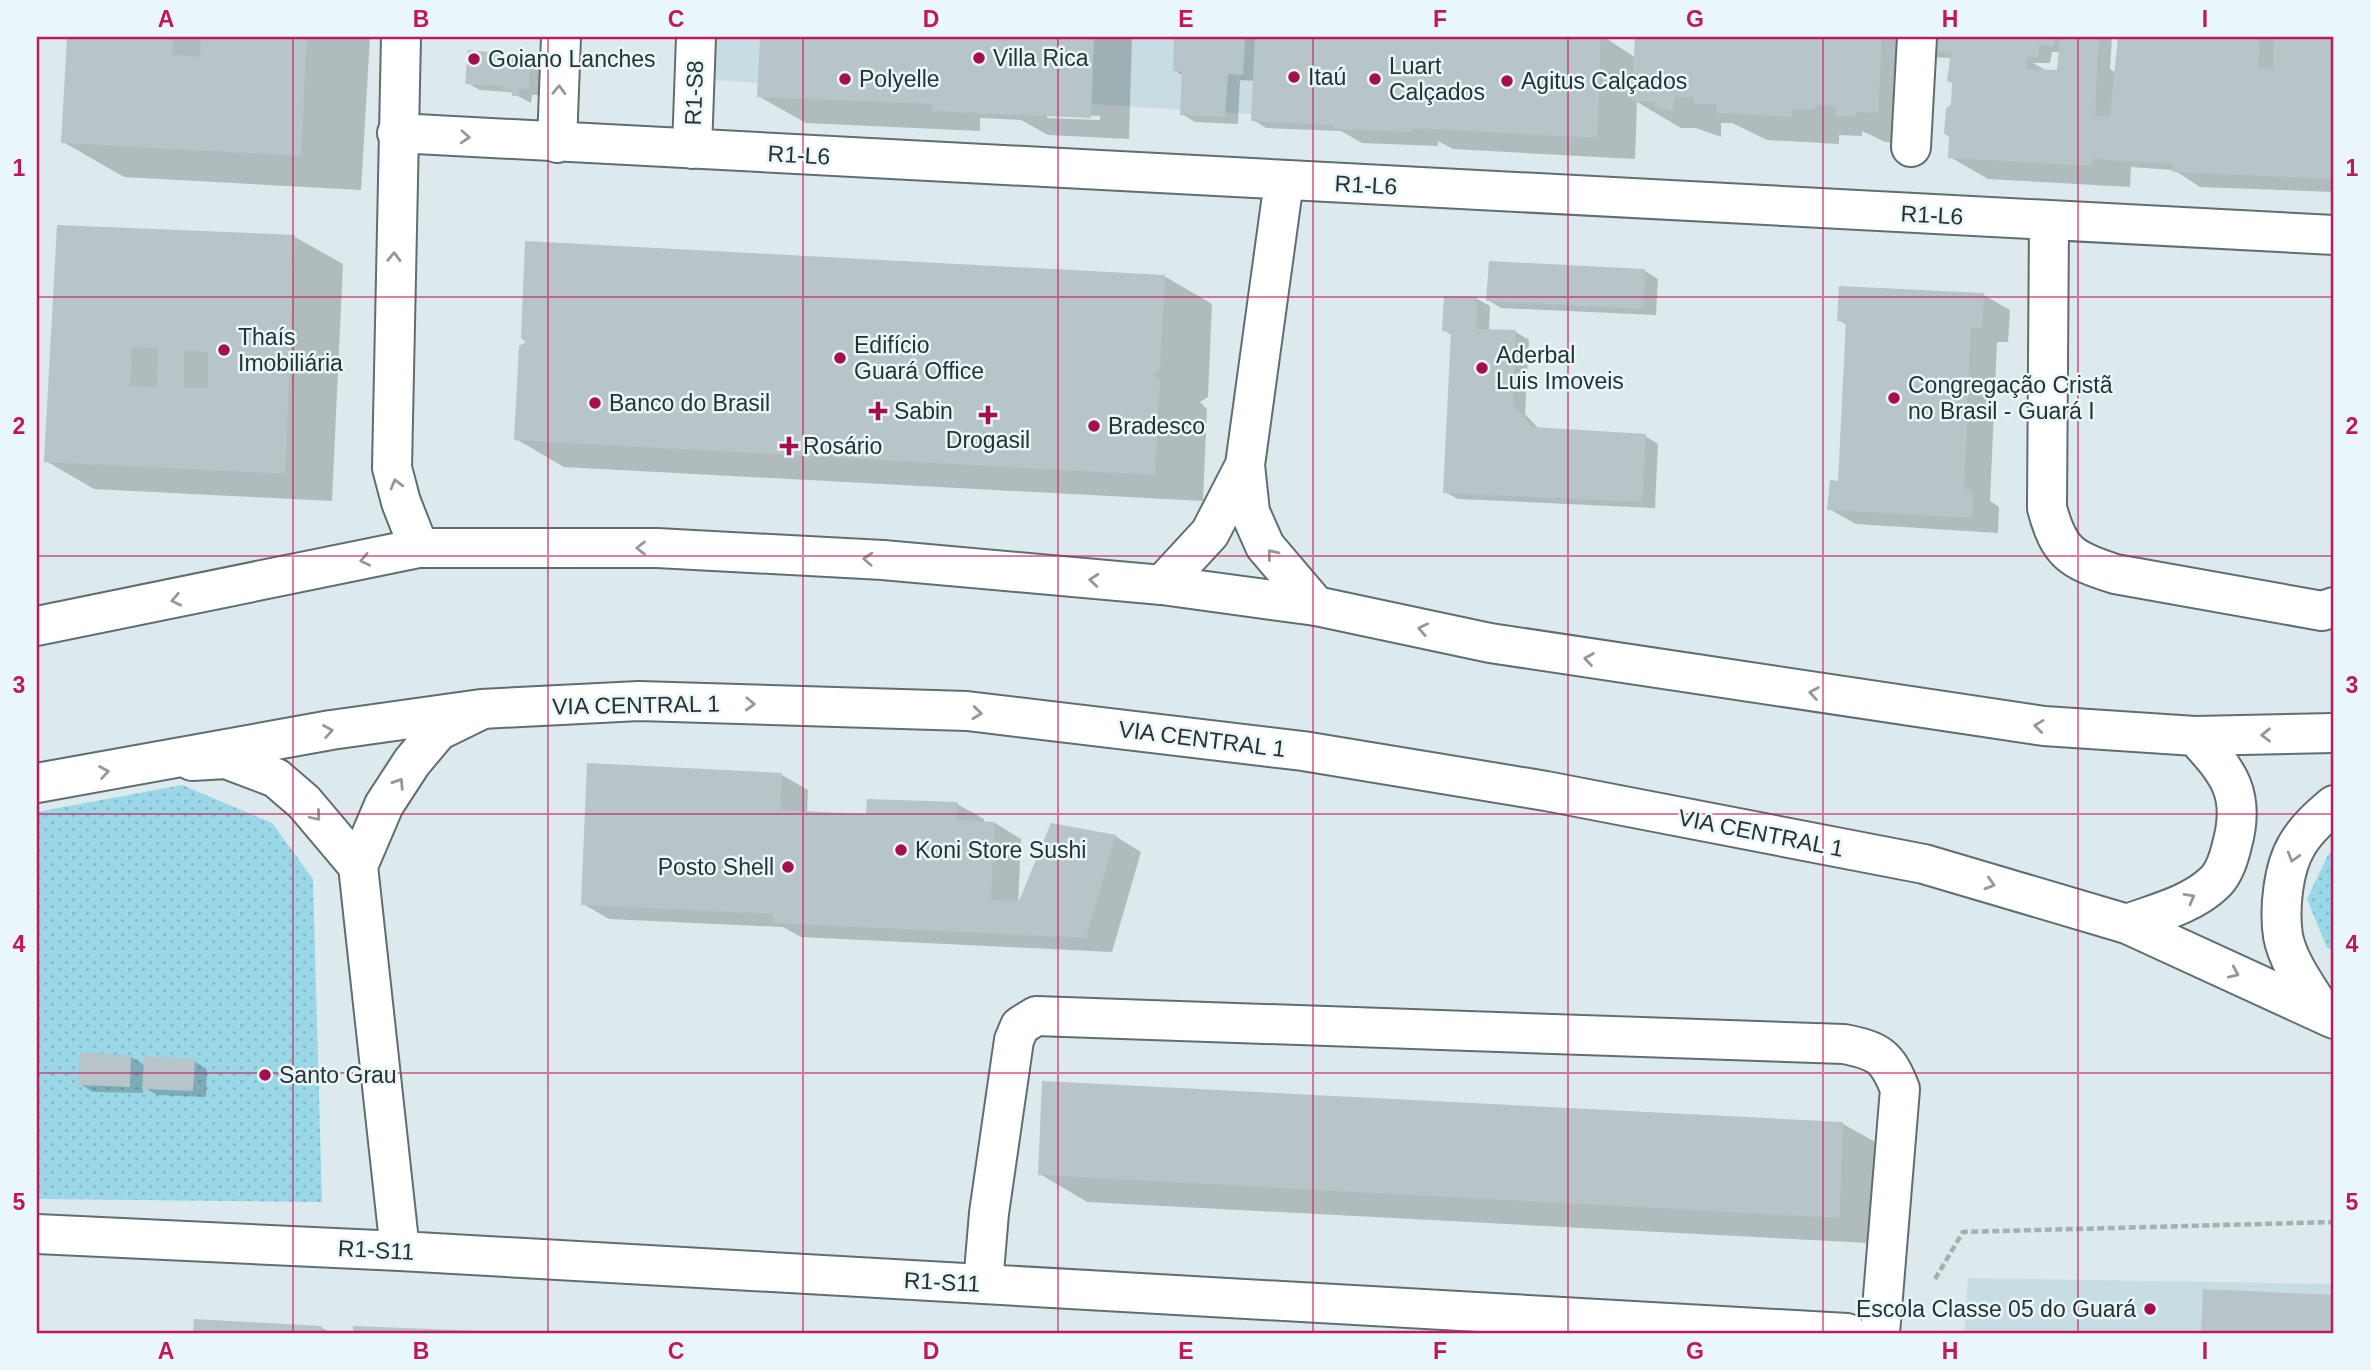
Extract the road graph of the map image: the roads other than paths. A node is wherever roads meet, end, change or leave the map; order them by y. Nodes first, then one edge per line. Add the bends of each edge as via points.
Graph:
1 (401, 37) edge
2 (561, 37) edge
3 (696, 37) edge
4 (1917, 37) edge
5 (397, 134) junction
6 (557, 143) junction
7 (1911, 147) dead end
8 (692, 149) junction
9 (1284, 181) junction
10 (2049, 221) junction
11 (2334, 235) edge
12 (1245, 465) junction
13 (419, 548) junction
14 (1162, 585) junction
15 (1316, 606) junction
16 (2334, 607) edge
17 (42, 630) edge
18 (481, 709) junction
19 (2334, 733) edge
20 (2195, 736) junction
21 (145, 765) junction
22 (37, 783) edge
23 (2334, 805) edge
24 (358, 866) junction
25 (2127, 925) junction
26 (2329, 1016) edge
27 (37, 1234) edge
28 (400, 1251) junction
29 (983, 1284) junction
30 (1847, 1333) edge
31 (1880, 1333) edge

1 - 5 main road
6 -> 2 main road
3 - 8 main road, R1-S8
4 - 7 main road
5 -> 6 main road, R1-L6
13 -> 5 main road via 392,468
6 - 8 main road, R1-L6
8 - 9 main road, R1-L6
9 - 10 main road, R1-L6
9 - 12 main road
10 - 11 main road, R1-L6
10 - 16 main road via 2047,508 2055,538 2087,565 2115,574 2322,611
12 - 14 main road via 1210,533
15 -> 12 main road via 1265,546 1250,512
14 -> 13 main road via 883,560 657,548
13 -> 17 main road
14 - 15 main road
20 -> 15 main road via 2044,726 1906,708 1490,643
21 -> 18 main road, VIA CENTRAL 1 via 331,730
24 -> 18 main road via 384,806 412,762 438,731
18 -> 25 main road, VIA CENTRAL 1 via 639,701 967,711 1303,751 1546,791 1924,864
19 -> 20 main road
25 -> 20 main road via 2188,901 2215,883 2228,861 2240,817 2231,784
22 -> 21 main road, VIA CENTRAL 1
21 -> 24 main road via 226,759 276,778 304,802
23 -> 26 main road via 2296,845 2284,887 2283,936 2295,967
24 - 28 main road
25 -> 26 main road, VIA CENTRAL 1
27 - 28 main road, R1-S11
28 - 29 main road, R1-S11
29 - 30 main road, R1-S11
29 - 31 main road via 1014,1040 1020,1026 1036,1016 1844,1044 1872,1050 1890,1064 1900,1089

